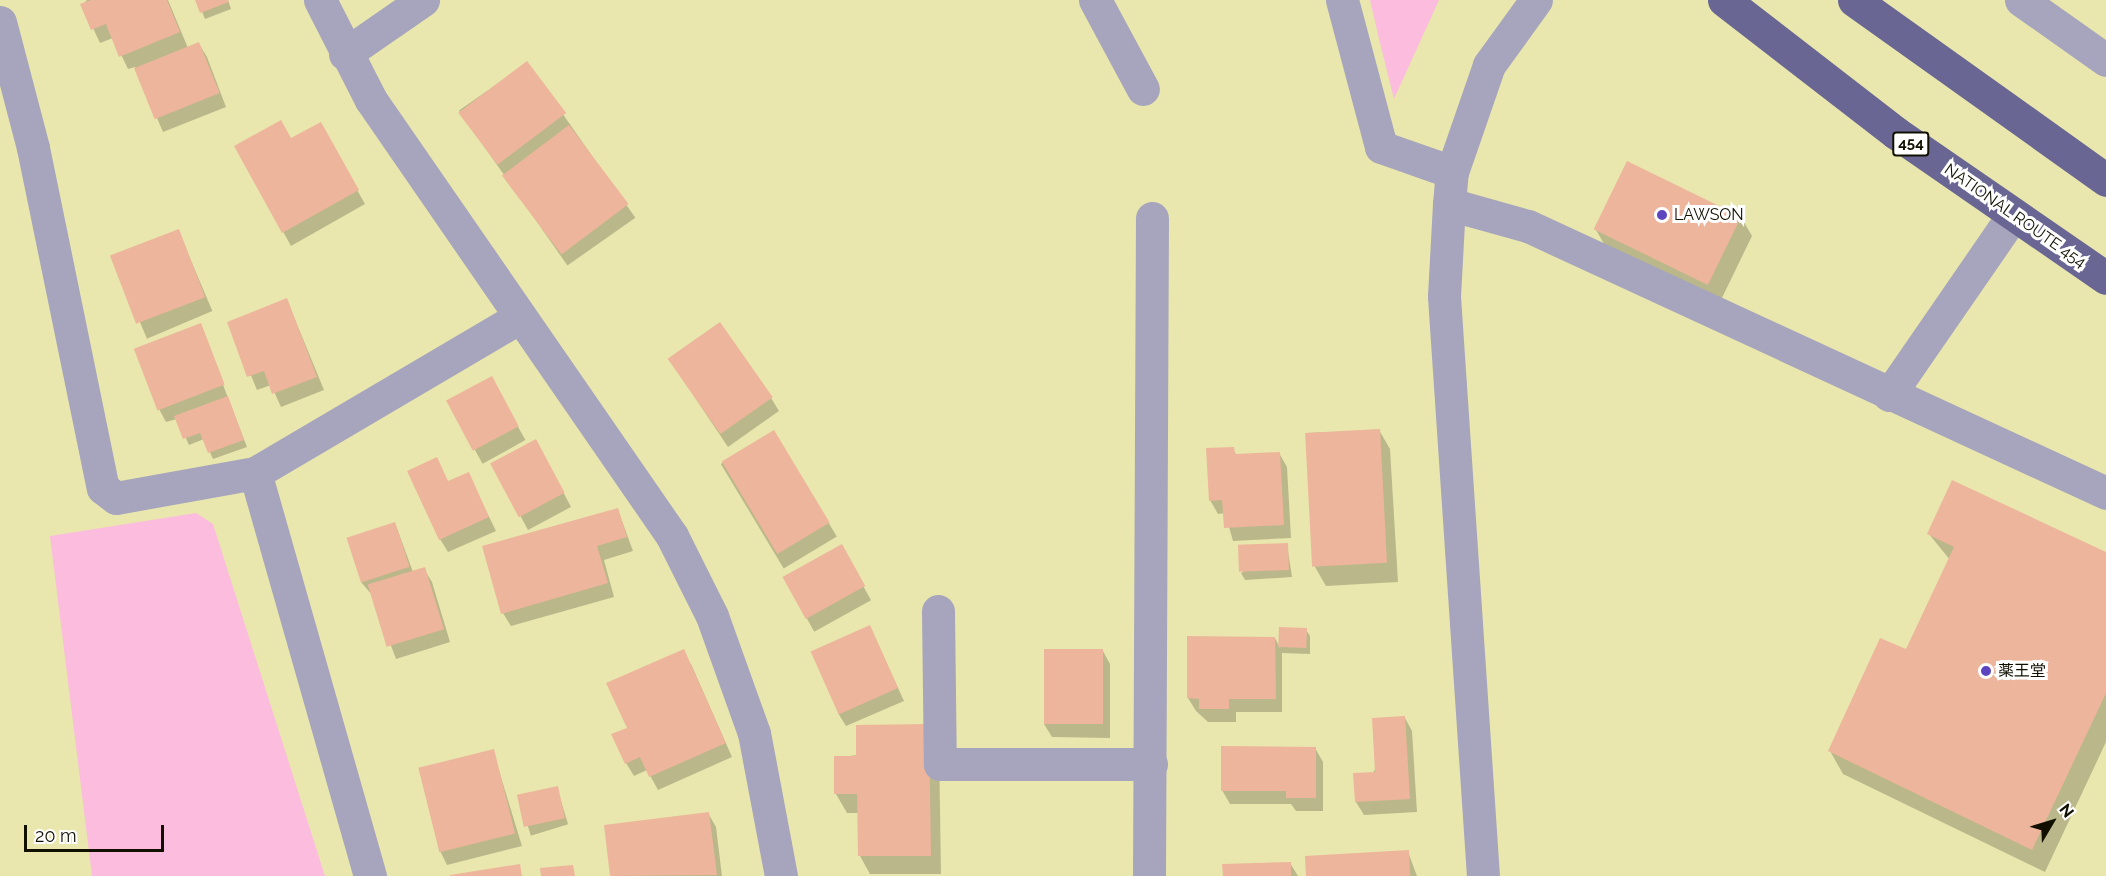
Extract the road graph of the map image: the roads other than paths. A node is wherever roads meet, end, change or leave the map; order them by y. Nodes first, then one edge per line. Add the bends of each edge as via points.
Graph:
1 (320, 0) edge
2 (423, 0) edge
3 (1095, 0) edge
4 (1342, 0) edge
5 (1536, 0) edge
6 (1724, 0) edge
7 (1854, 0) edge
8 (2021, 0) edge
9 (0, 22) edge
10 (345, 54) junction
11 (2106, 60) edge
12 (1143, 89) dead end
13 (1452, 172) junction
14 (2106, 180) edge
15 (1449, 204) junction
16 (2013, 215) junction
17 (1152, 218) dead end
18 (2106, 278) edge
19 (518, 318) junction
20 (1889, 395) junction
21 (255, 473) junction
22 (2106, 493) edge
23 (938, 611) dead end
24 (1151, 764) junction
25 (370, 876) edge
26 (781, 876) edge
27 (1149, 876) edge
28 (1484, 876) edge

1 - 10 street
2 - 10 street
3 - 12 street
4 - 13 street via 1381,147
5 - 13 street via 1489,65
6 - 16 highway, NATIONAL ROUTE 454 / 454 via 1896,133
7 - 14 highway
8 - 11 street
9 - 21 street via 33,148 103,488 117,498
10 - 19 street
13 - 15 street
15 - 20 street via 1528,226
15 - 28 street via 1444,296
16 - 18 highway, NATIONAL ROUTE 454 / 454
16 - 20 street
17 - 24 street
19 - 21 street
19 - 26 street via 611,442 672,536 712,616 754,733
20 - 22 street
21 - 25 street
23 - 24 street via 940,764
24 - 27 street

